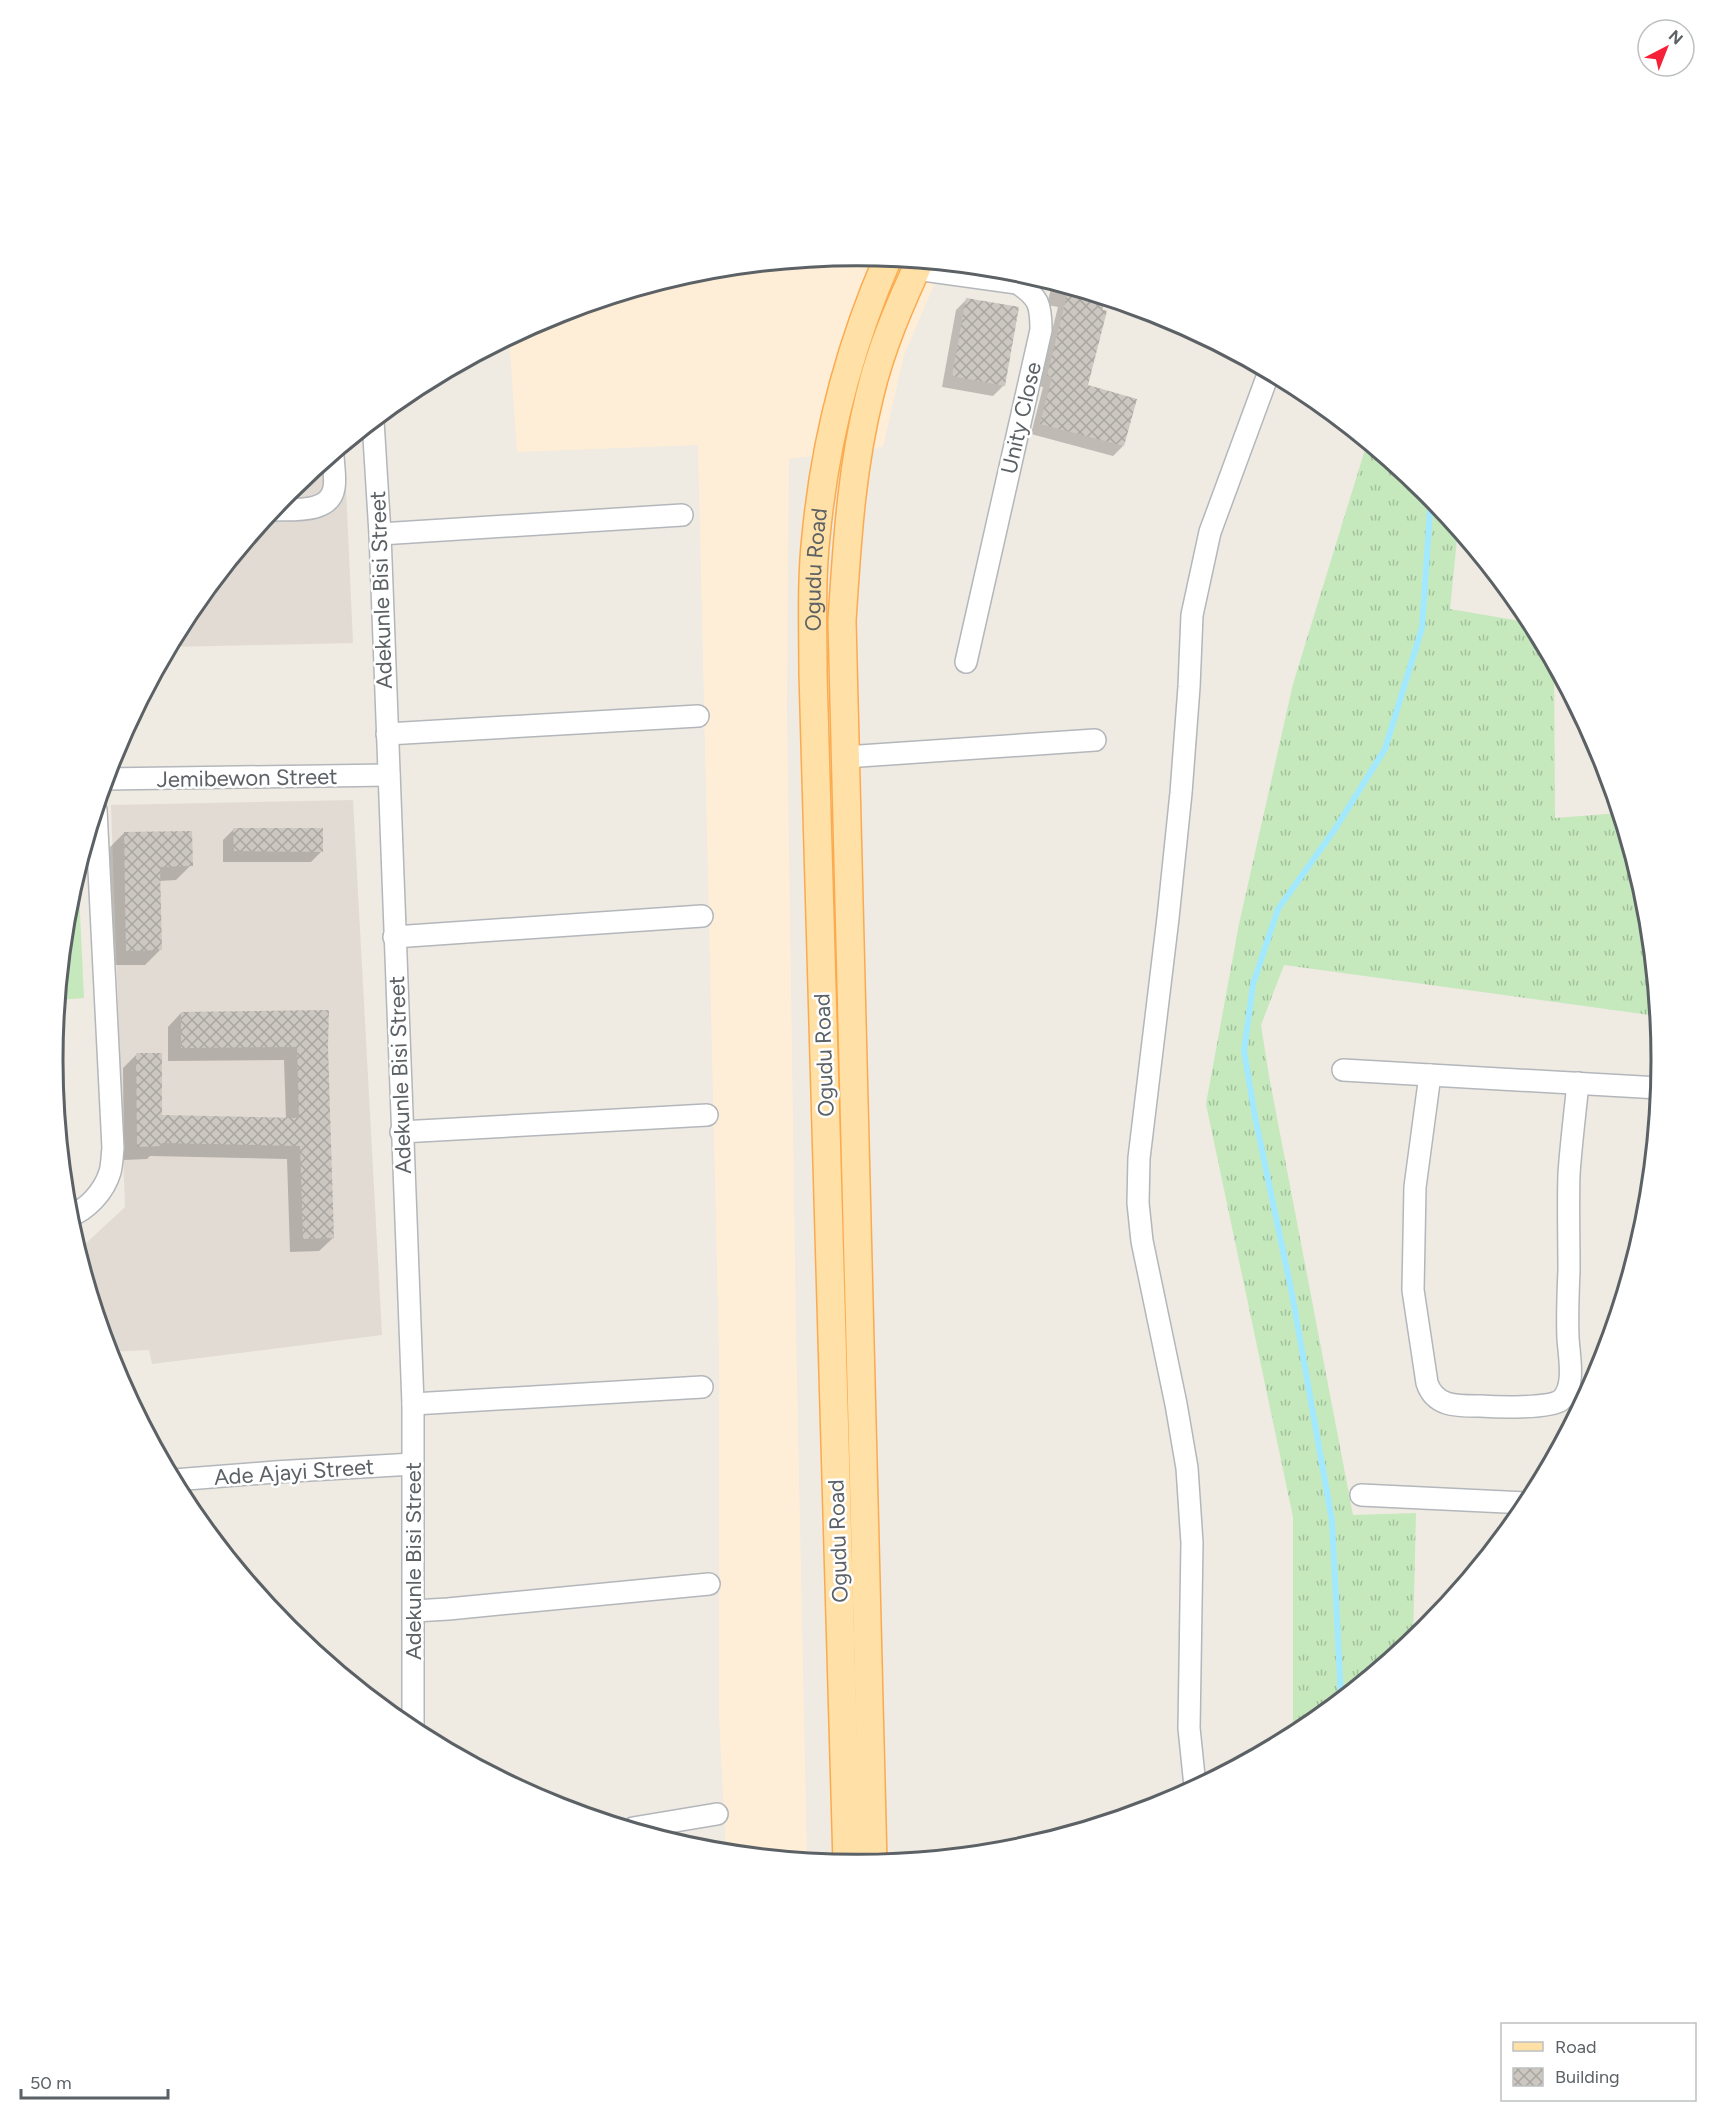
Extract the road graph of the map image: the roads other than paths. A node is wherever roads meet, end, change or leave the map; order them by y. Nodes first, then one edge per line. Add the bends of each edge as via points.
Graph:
1 (884, 267) edge
2 (917, 268) edge
3 (951, 271) edge
4 (1266, 380) edge
5 (374, 430) edge
6 (333, 463) edge
7 (285, 509) edge
8 (682, 515) dead end
9 (380, 534) junction
10 (966, 662) dead end
11 (698, 716) dead end
12 (387, 734) junction
13 (1095, 740) dead end
14 (845, 757) junction
15 (389, 775) junction
16 (114, 779) edge
17 (97, 831) edge
18 (820, 910) junction
19 (849, 911) junction
20 (702, 916) dead end
21 (394, 937) junction
22 (1343, 1070) dead end
23 (1430, 1075) junction
24 (1578, 1083) junction
25 (1650, 1087) edge
26 (707, 1115) dead end
27 (401, 1132) junction
28 (78, 1213) edge
29 (702, 1387) dead end
30 (413, 1404) junction
31 (414, 1464) junction
32 (183, 1479) edge
33 (1360, 1496) dead end
34 (1516, 1502) edge
35 (709, 1584) dead end
36 (414, 1611) junction
37 (413, 1718) edge
38 (1194, 1778) edge
39 (717, 1814) dead end
40 (649, 1825) edge
41 (873, 1853) edge
42 (847, 1854) edge

1 - 18 main road, Ogudu Road via 845,382 816,536 813,673
2 - 14 main road, Ogudu Road via 883,350 858,451 849,514 842,621
3 - 10 street, Unity Close via 1017,283 1038,300 1041,312 1041,330
4 - 38 street via 1210,532 1192,615 1178,816 1139,1158 1142,1241 1187,1468 1192,1543 1189,1728
5 - 9 street, Adekunle Bisi Street
6 - 7 street via 334,489 328,501 312,508
8 - 9 street
9 - 12 street, Adekunle Bisi Street
11 - 12 street
12 - 15 street, Adekunle Bisi Street
13 - 14 street
14 - 19 main road, Ogudu Road
15 - 16 street, Jemibewon Street
15 - 21 street, Adekunle Bisi Street
17 - 28 street via 113,1148 110,1173 99,1193
18 - 19 main road
18 - 42 main road, Ogudu Road
19 - 41 main road, Ogudu Road
20 - 21 street
21 - 27 street, Adekunle Bisi Street
22 - 23 street
23 - 24 street
23 - 24 street via 1415,1187 1413,1290 1430,1392 1446,1404 1475,1406 1555,1403 1568,1390 1569,1173
24 - 25 street
26 - 27 street
27 - 30 street, Adekunle Bisi Street
29 - 30 street
30 - 31 street, Adekunle Bisi Street
31 - 32 street, Ade Ajayi Street
31 - 36 street, Adekunle Bisi Street
33 - 34 street
35 - 36 street
36 - 37 street, Adekunle Bisi Street
39 - 40 street

